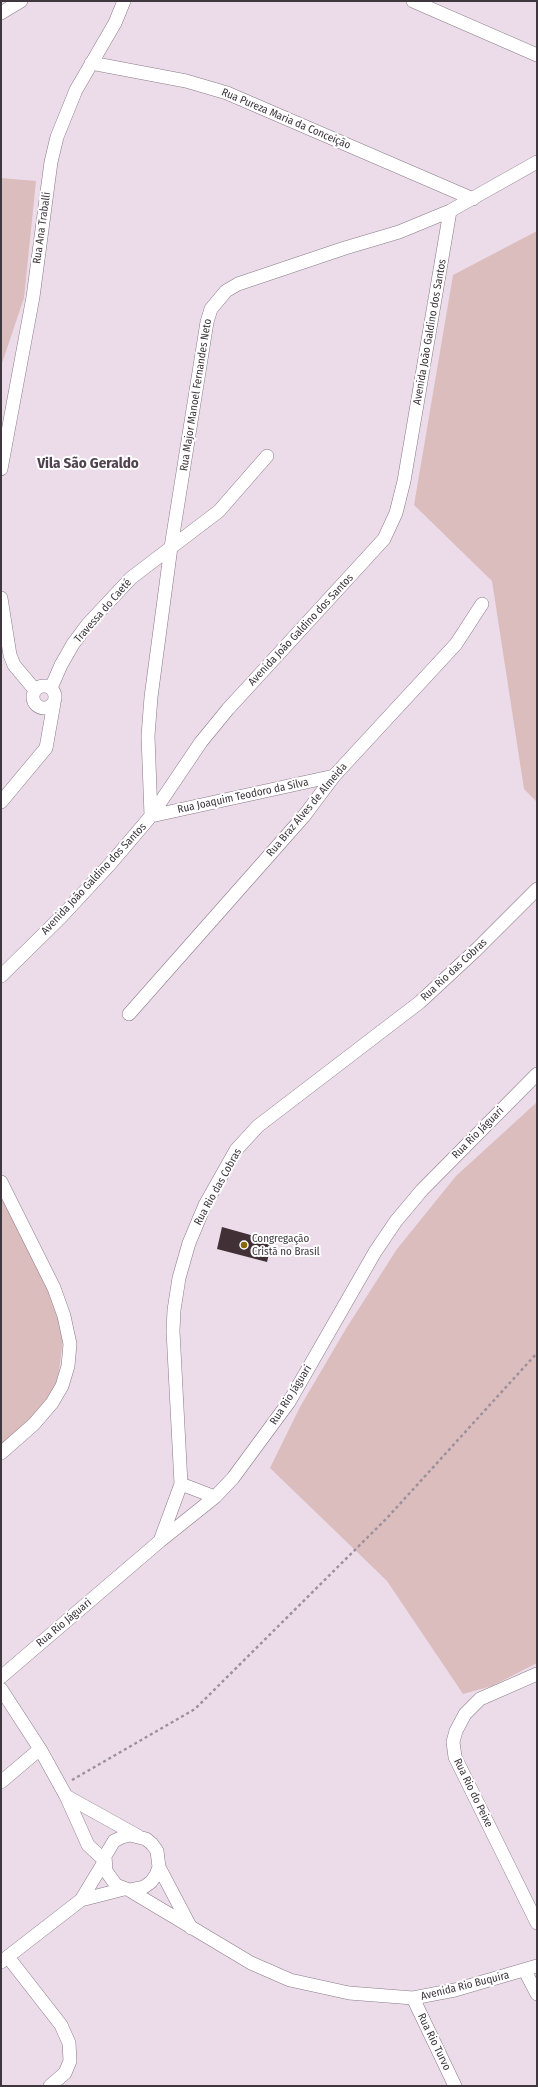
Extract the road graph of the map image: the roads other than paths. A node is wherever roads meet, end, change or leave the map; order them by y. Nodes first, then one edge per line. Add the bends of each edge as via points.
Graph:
1 (21, 1) edge
2 (124, 1) edge
3 (413, 1) edge
4 (1, 13) edge
5 (537, 55) edge
6 (91, 63) junction
7 (537, 162) edge
8 (473, 199) junction
9 (450, 211) junction
10 (267, 456) dead end
11 (1, 469) edge
12 (171, 548) junction
13 (1, 602) edge
14 (482, 604) dead end
15 (51, 688) junction
16 (35, 690) junction
17 (54, 703) junction
18 (39, 708) junction
19 (50, 734) junction
20 (334, 776) junction
21 (1, 802) edge
22 (152, 816) junction
23 (537, 889) edge
24 (1, 976) edge
25 (129, 1014) dead end
26 (537, 1074) edge
27 (1, 1182) edge
28 (1, 1453) edge
29 (181, 1484) junction
30 (215, 1497) junction
31 (160, 1541) junction
32 (537, 1674) edge
33 (1, 1677) edge
34 (1, 1689) edge
35 (40, 1749) junction
36 (1, 1782) edge
37 (63, 1792) junction
38 (138, 1836) junction
39 (104, 1861) junction
40 (159, 1867) junction
41 (127, 1889) junction
42 (81, 1900) junction
43 (537, 1923) edge
44 (191, 1928) junction
45 (4, 1960) edge
46 (531, 1968) edge
47 (537, 1994) edge
48 (413, 1998) junction
49 (50, 2086) edge
50 (455, 2086) edge

1 - 4 street
2 - 6 street, Rua Ana Traballi via 115,23
3 - 5 street
6 - 8 street, Rua Pureza Maria da Conceição via 186,81 226,93
6 - 11 street, Rua Ana Traballi via 76,90 57,137 51,162 33,297
7 - 8 street, Rua Major Manoel Fernandes Neto
8 - 9 street, Rua Major Manoel Fernandes Neto
9 - 12 street, Rua Major Manoel Fernandes Neto via 399,232 238,284 217,300 211,308 207,322
9 - 22 street, Avenida João Galdino dos Santos via 404,481 396,513 384,539 228,709 201,742
10 - 12 street, Travessa do Caeté via 219,511
12 - 15 street, Travessa do Caeté via 131,578 88,624 61,665
12 - 22 street, Rua Major Manoel Fernandes Neto via 148,736
13 - 16 street via 10,655 14,665
14 - 20 street, Rua Braz Alves de Almeida via 456,644
15 - 16 street via 41,686
15 - 17 street via 55,695
16 - 18 street via 33,699
17 - 18 street via 49,708
17 - 19 street
18 - 19 street
19 - 21 street via 40,757
20 - 22 street, Rua Joaquim Teodoro da Silva
20 - 25 street, Rua Braz Alves de Almeida via 304,816
22 - 24 street, Avenida João Galdino dos Santos via 66,912
23 - 29 street, Rua Rio das Cobras via 420,1002 258,1126 236,1150 205,1205 189,1243 179,1278 174,1310
26 - 30 street, Rua Rio Jáguari via 422,1190 396,1221 375,1252 289,1402 251,1455
27 - 28 street via 54,1288 70,1344 68,1366 62,1386 52,1403 34,1424
29 - 30 street
29 - 31 street, Rua Rio das Cobras
30 - 31 street, Rua Rio Jáguari
31 - 33 street, Rua Rio Jáguari
32 - 43 street, Rua Rio do Peixe via 480,1699 465,1714 453,1742 455,1757
34 - 35 street
35 - 36 street
35 - 37 street
37 - 38 street
37 - 39 street via 88,1845
38 - 39 street via 122,1836 114,1841
38 - 40 street via 149,1841 157,1851
39 - 41 street via 110,1879
39 - 42 street
40 - 41 street via 151,1882 144,1887
40 - 44 street
41 - 42 street
41 - 44 street, Avenida Rio Buquira
42 - 45 street
44 - 48 street, Avenida Rio Buquira via 251,1963 290,1980 349,1993
45 - 49 street via 61,2025 69,2043 70,2061 65,2073
46 - 47 street
46 - 48 street, Avenida Rio Buquira via 455,1990
48 - 50 street, Rua Rio Turvo

